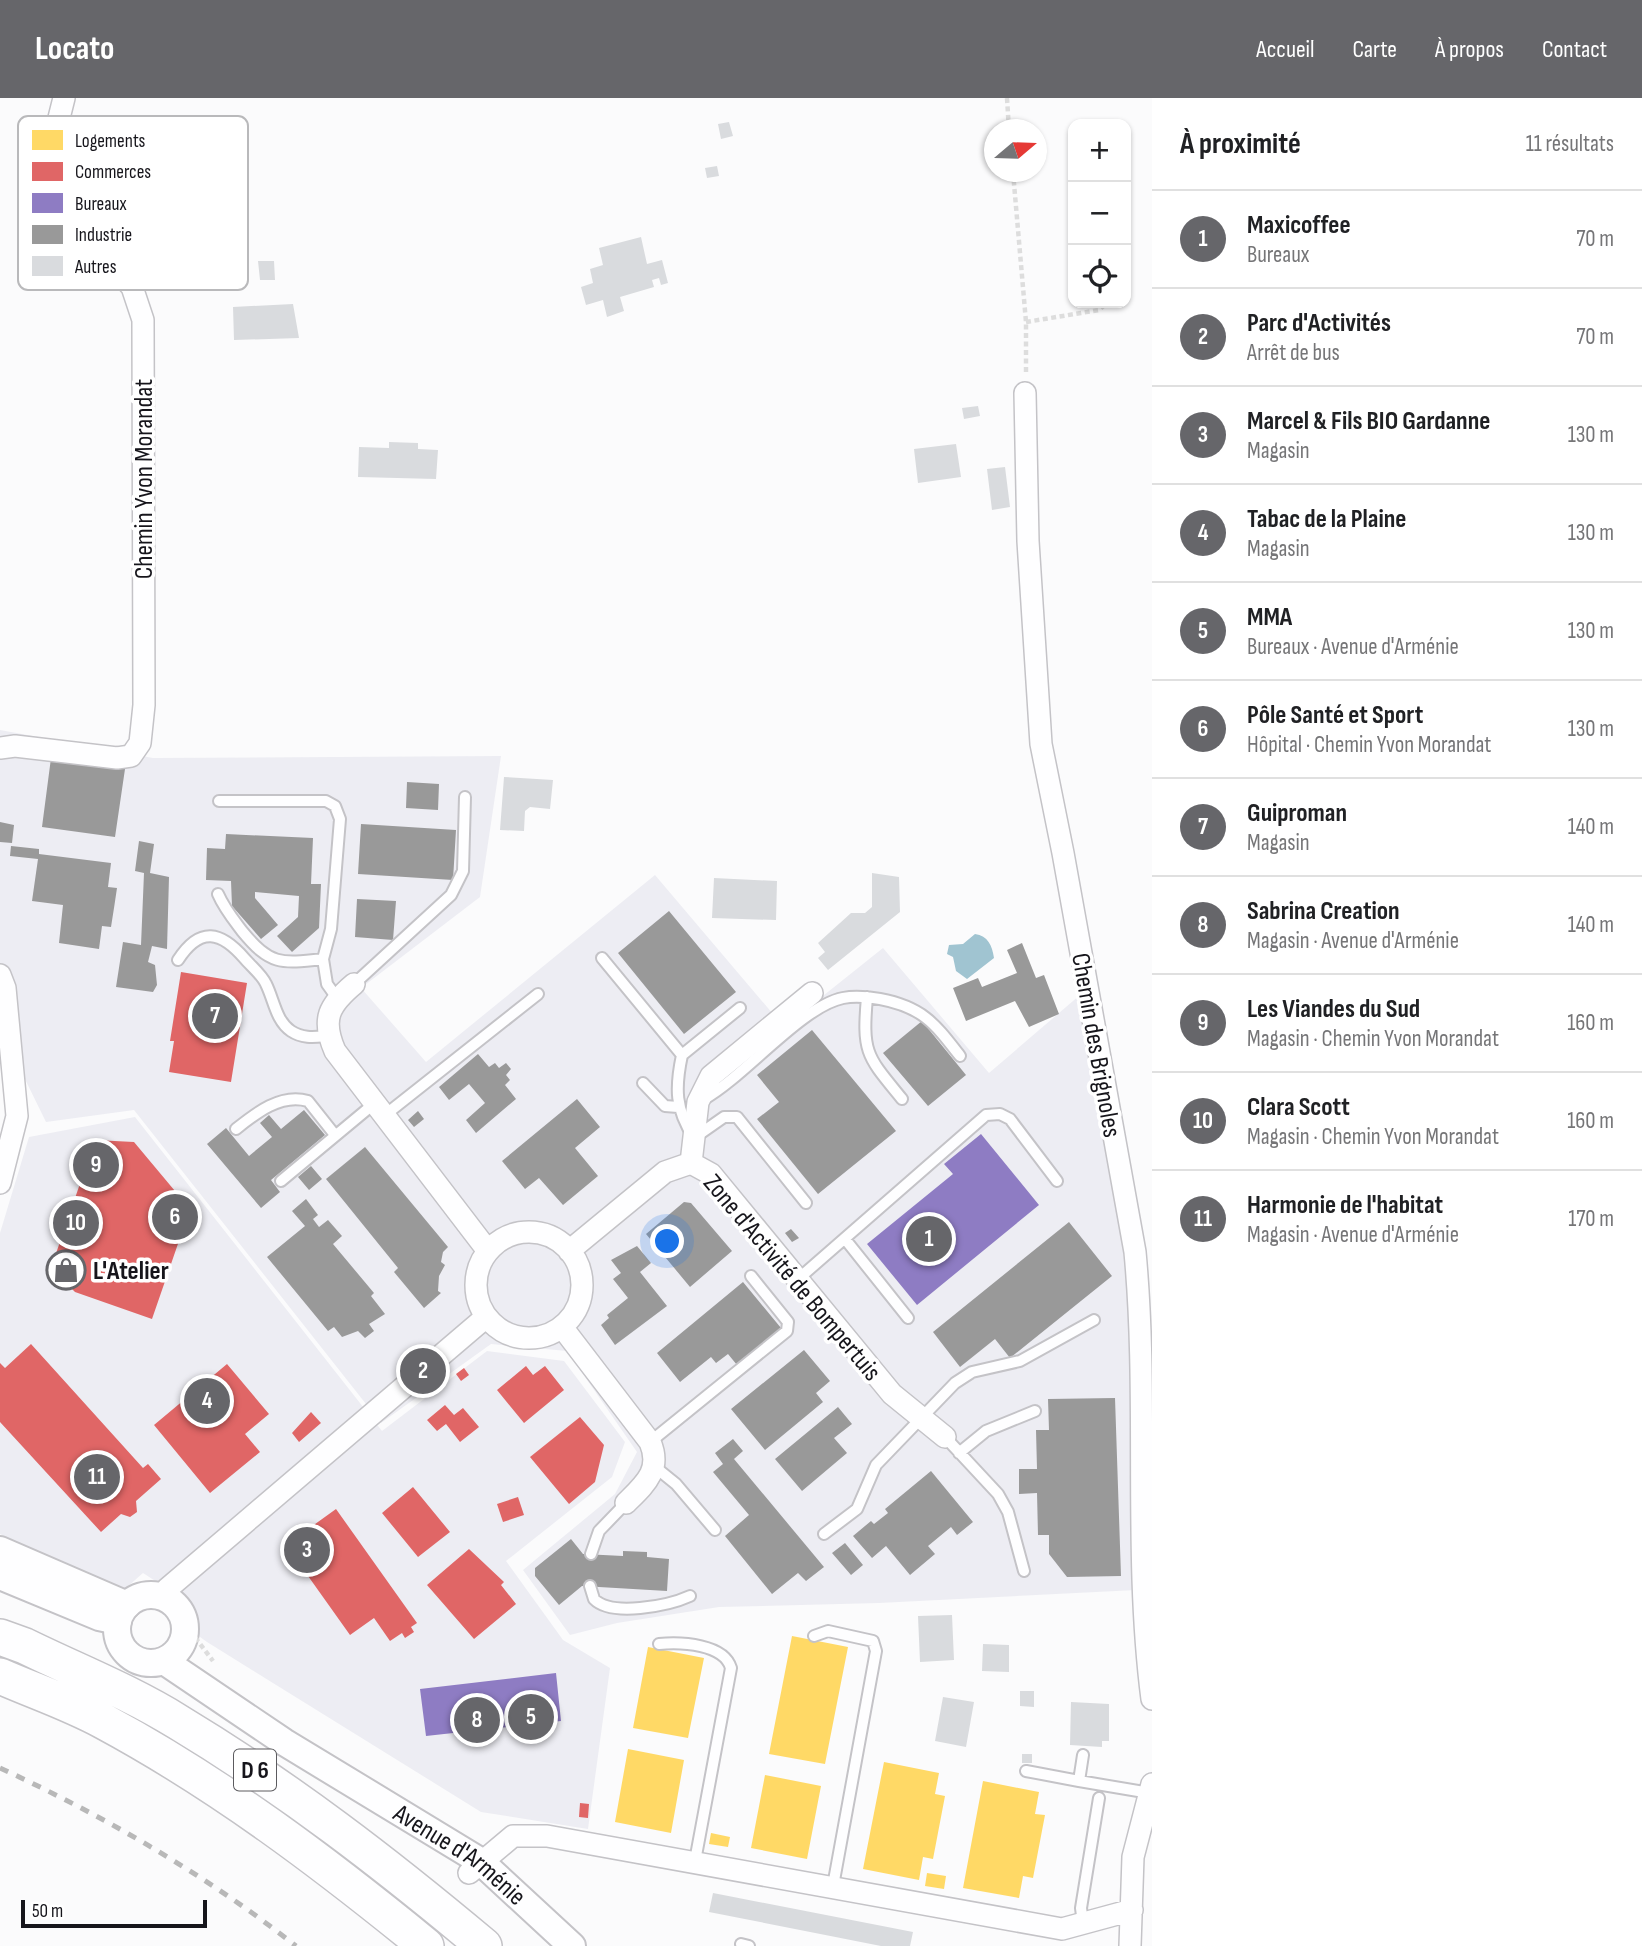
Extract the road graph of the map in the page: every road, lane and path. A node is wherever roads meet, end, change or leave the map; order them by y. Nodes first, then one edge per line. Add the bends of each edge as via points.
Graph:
1 (64, 98) edge
2 (1007, 98) edge
3 (60, 116) edge
4 (1008, 119) edge
5 (1014, 182) edge
6 (133, 290) edge
7 (1101, 308) edge
8 (1026, 322) junction
9 (1026, 393) joint
10 (0, 748) edge
11 (465, 797) dead end
12 (219, 802) dead end
13 (218, 894) dead end
14 (602, 958) dead end
15 (323, 959) junction
16 (178, 960) dead end
17 (0, 975) edge
18 (354, 984) joint
19 (812, 993) dead end
20 (538, 994) dead end
21 (867, 997) junction
22 (337, 998) junction
23 (740, 1008) dead end
24 (789, 1033) junction
25 (328, 1036) junction
26 (796, 1043) dead end
27 (682, 1055) junction
28 (960, 1056) dead end
29 (643, 1083) dead end
30 (902, 1100) dead end
31 (688, 1105) junction
32 (381, 1109) junction
33 (236, 1129) dead end
34 (335, 1135) junction
35 (694, 1138) junction
36 (691, 1163) junction
37 (281, 1181) dead end
38 (1057, 1181) dead end
39 (0, 1183) edge
40 (806, 1203) dead end
41 (845, 1239) junction
42 (488, 1251) junction
43 (569, 1251) junction
44 (751, 1276) dead end
45 (797, 1280) junction
46 (486, 1317) junction
47 (908, 1318) dead end
48 (1094, 1320) dead end
49 (562, 1327) junction
50 (1035, 1411) dead end
51 (921, 1420) junction
52 (945, 1437) joint
53 (650, 1442) junction
54 (960, 1454) junction
55 (655, 1467) junction
56 (626, 1503) joint
57 (715, 1530) dead end
58 (824, 1534) dead end
59 (0, 1550) edge
60 (591, 1554) dead end
61 (1024, 1571) dead end
62 (0, 1576) edge
63 (590, 1586) dead end
64 (164, 1593) junction
65 (690, 1596) dead end
66 (122, 1613) junction
67 (184, 1632) junction
68 (814, 1636) dead end
69 (0, 1637) edge
70 (659, 1644) dead end
71 (209, 1658) dead end
72 (164, 1661) junction
73 (0, 1676) edge
74 (1152, 1699) edge
75 (267, 1731) junction
76 (1083, 1755) dead end
77 (1026, 1771) dead end
78 (1079, 1781) junction
79 (1151, 1788) edge
80 (1099, 1798) dead end
81 (695, 1861) junction
82 (475, 1867) junction
83 (833, 1886) junction
84 (1132, 1910) junction
85 (1083, 1923) junction
86 (426, 1946) edge
87 (484, 1946) edge
88 (556, 1946) edge
89 (572, 1946) edge
90 (1130, 1946) edge

1 - 3 street, Chemin Yvon Morandat
2 - 4 path
5 - 8 path
6 - 10 street, Chemin Yvon Morandat via 143,320 144,705 140,743 131,756 117,758
7 - 8 path
8 - 9 path
9 - 74 street, Chemin des Brignoles via 1028,541 1041,744 1135,1252 1140,1304 1142,1588
11 - 18 lane via 463,871 451,895
12 - 15 lane via 327,801 335,806 340,819 331,929
13 - 15 lane via 223,907 261,954 288,963
14 - 27 lane
15 - 22 lane via 327,984
16 - 25 lane via 188,945 204,936 229,941 266,983 281,1021 290,1031 304,1038
17 - 39 street via 17,1116
18 - 22 street
19 - 31 street via 711,1076
20 - 32 lane
21 - 24 lane via 842,998 819,1007
21 - 28 lane via 924,1014
21 - 30 lane via 866,1049
22 - 25 street via 328,1019
23 - 27 lane
24 - 26 lane
24 - 31 lane via 714,1093
25 - 32 street
27 - 31 lane via 677,1080
29 - 31 lane via 666,1107
31 - 35 street
32 - 34 lane
32 - 42 street
33 - 34 lane via 268,1106 302,1099
34 - 37 lane
35 - 36 street
35 - 40 lane via 724,1117 737,1117
36 - 43 street, Zone d'Activité de Bompertuis via 665,1172
36 - 45 street, Zone d'Activité de Bompertuis via 712,1174
38 - 41 lane via 1010,1119 986,1115
41 - 45 lane
41 - 47 lane
42 - 43 street via 499,1241 528,1232 558,1240
42 - 46 street via 475,1284
43 - 49 street via 582,1282 580,1299
44 - 53 lane via 788,1322 787,1331
45 - 51 street, Zone d'Activité de Bompertuis via 892,1394
46 - 49 street via 514,1336 531,1338
46 - 64 street
48 - 51 lane via 1020,1361 972,1372 955,1383
49 - 53 street
50 - 54 lane via 986,1431
51 - 52 street, Zone d'Activité de Bompertuis
51 - 58 lane via 876,1465 857,1508
52 - 54 lane
53 - 55 street
54 - 61 lane via 998,1494 1008,1512
55 - 56 street
55 - 57 lane
56 - 60 lane via 599,1531
59 - 66 street
62 - 66 street via 99,1617
63 - 65 lane via 594,1599 608,1608 664,1606
64 - 66 street via 140,1597
64 - 67 street via 177,1607
66 - 72 street via 119,1641 132,1657
67 - 71 path
67 - 72 street via 174,1654
67 - 75 street, Avenue d'Arménie via 204,1670
68 - 83 lane via 828,1631 873,1641 876,1651
69 - 87 highway, D 6 via 176,1720 285,1789 371,1851
70 - 81 lane via 719,1651 731,1668
72 - 75 street, Avenue d'Arménie
73 - 86 highway, D 6 via 101,1719 224,1791 329,1867
75 - 82 street, Avenue d'Arménie via 421,1822
76 - 78 lane
77 - 78 lane
78 - 79 lane
79 - 84 street via 1133,1857
80 - 85 lane via 1081,1908
81 - 82 street via 532,1835 513,1836
81 - 83 street
82 - 88 street, Avenue d'Arménie
82 - 89 street, Avenue d'Arménie
83 - 85 street via 1062,1929
84 - 85 street
84 - 90 street

